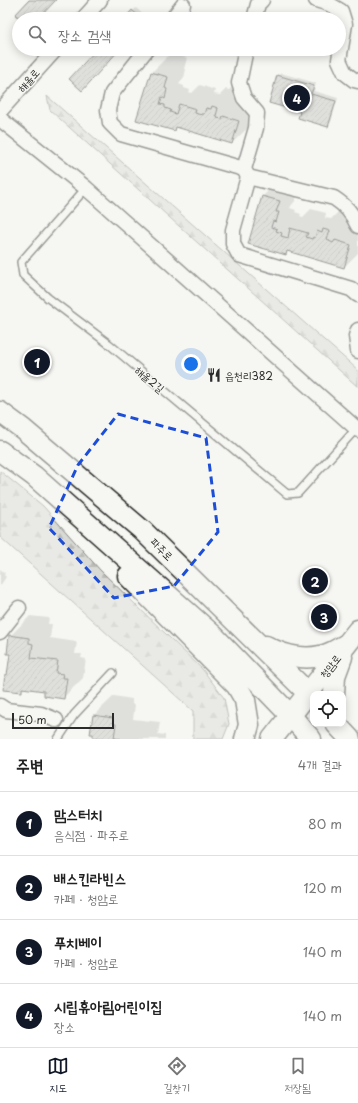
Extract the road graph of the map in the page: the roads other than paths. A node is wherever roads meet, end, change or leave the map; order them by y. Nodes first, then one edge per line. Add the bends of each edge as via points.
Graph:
1 (100, 0) edge
2 (262, 0) edge
3 (316, 0) edge
4 (183, 5) dead end
5 (89, 12) edge
6 (178, 12) edge
7 (256, 12) edge
8 (341, 12) edge
9 (50, 56) edge
10 (142, 56) edge
11 (245, 56) edge
12 (340, 56) edge
13 (358, 81) edge
14 (0, 111) edge
15 (0, 119) edge
16 (246, 173) junction
17 (86, 188) junction
18 (358, 226) edge
19 (358, 295) edge
20 (358, 330) edge
21 (358, 351) edge
22 (0, 412) edge
23 (357, 430) edge
24 (0, 451) edge
25 (80, 518) junction
26 (19, 608) dead end
27 (0, 632) edge
28 (250, 636) junction
29 (352, 637) edge
30 (114, 673) dead end
31 (314, 691) edge
32 (334, 691) edge
33 (310, 695) edge
34 (310, 697) edge
35 (0, 706) edge
36 (291, 716) junction
37 (56, 720) dead end
38 (339, 727) edge
39 (344, 727) edge
40 (58, 739) edge
41 (245, 739) edge
42 (272, 739) edge
43 (311, 739) edge
44 (350, 739) edge

1 - 5 street
2 - 7 street
3 - 8 street
4 - 6 street
9 - 14 street, 해올로
10 - 16 street via 112,93 108,110 110,123 121,134
11 - 16 street via 240,83 244,98 257,113
12 - 13 street via 345,73
15 - 17 street, 해올2길
16 - 18 street via 334,198 344,205
16 - 19 street via 233,230 234,244 239,254 351,289
17 - 23 street, 해올2길
17 - 23 lane, 해올2길 via 21,262 23,275 43,293 109,344 287,494 298,493
20 - 21 street
22 - 28 main road, 파주로 via 142,530
24 - 25 main road via 34,476
25 - 36 main road via 213,635
25 - 41 main road via 110,559 237,686 245,700 249,724
26 - 27 street
28 - 29 main road via 274,650 293,656 314,657 331,653
28 - 33 main road, 파주로
29 - 31 main road, 청암로
29 - 32 main road via 335,676
30 - 40 lane via 74,715
34 - 36 main road, 청암로
35 - 37 street via 6,710 41,714
36 - 42 main road, 청암로
36 - 43 main road
38 - 44 main road
39 - 44 main road

